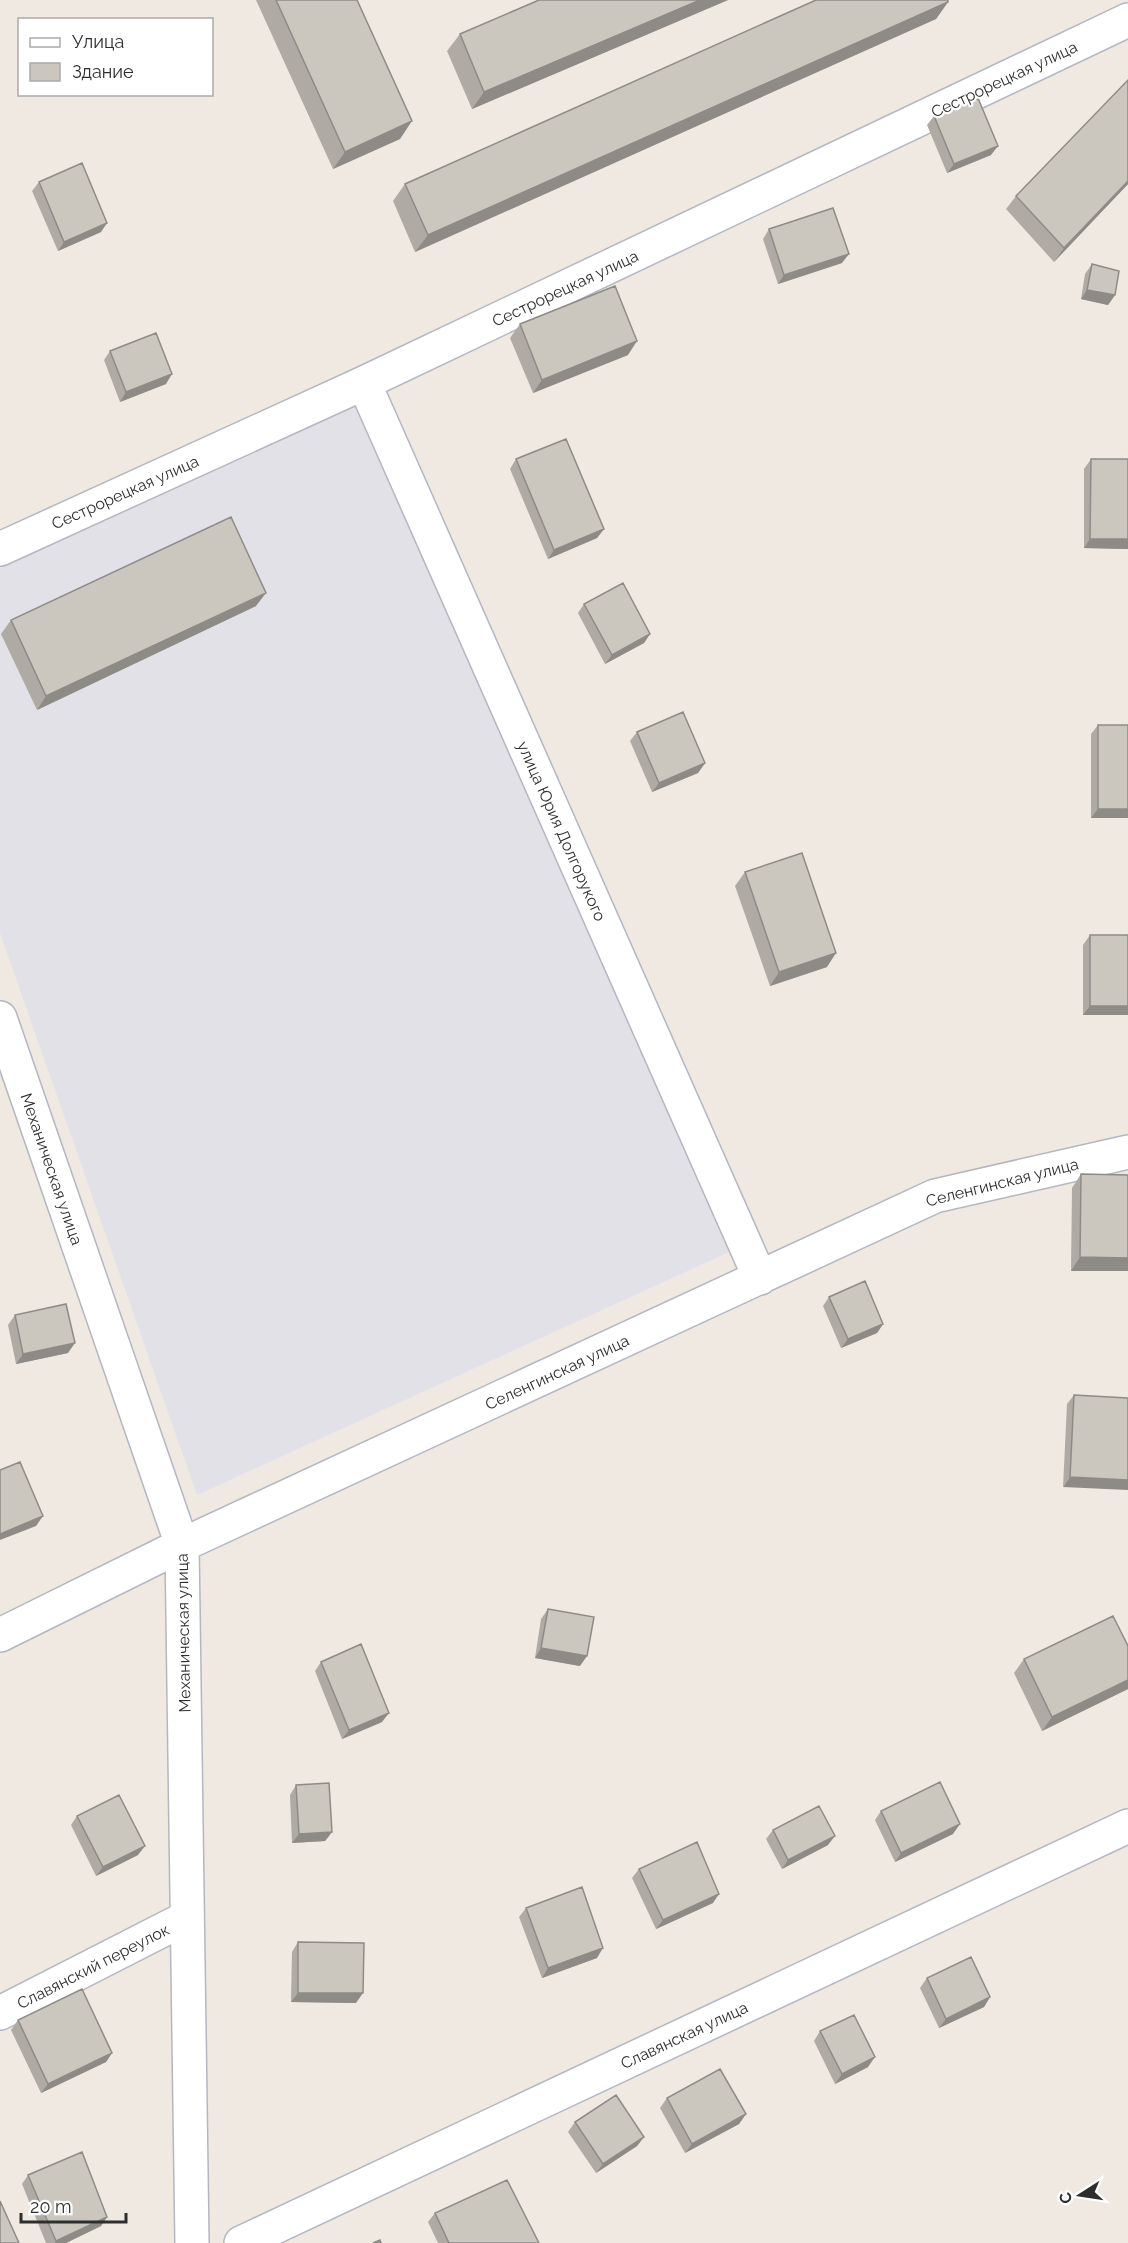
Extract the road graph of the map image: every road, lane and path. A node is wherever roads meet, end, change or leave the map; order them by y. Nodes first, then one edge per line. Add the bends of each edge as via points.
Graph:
1 (1128, 20) edge
2 (364, 383) junction
3 (0, 549) edge
4 (0, 1018) edge
5 (1128, 1152) edge
6 (760, 1278) junction
7 (182, 1545) junction
8 (0, 1635) edge
9 (1128, 1826) edge
10 (186, 1918) junction
11 (0, 2013) edge
12 (192, 2243) edge
13 (241, 2243) edge

1 - 2 street, Сестрорецкая улица
2 - 3 street, Сестрорецкая улица
2 - 6 street, улица Юрия Долгорукого
4 - 7 street, Механическая улица
5 - 6 street, Селенгинская улица via 935,1196
6 - 7 street, Селенгинская улица
7 - 8 street, Селенгинская улица
7 - 10 street, Механическая улица
9 - 13 street, Славянская улица
10 - 11 street, Славянский переулок
10 - 12 street, Механическая улица

